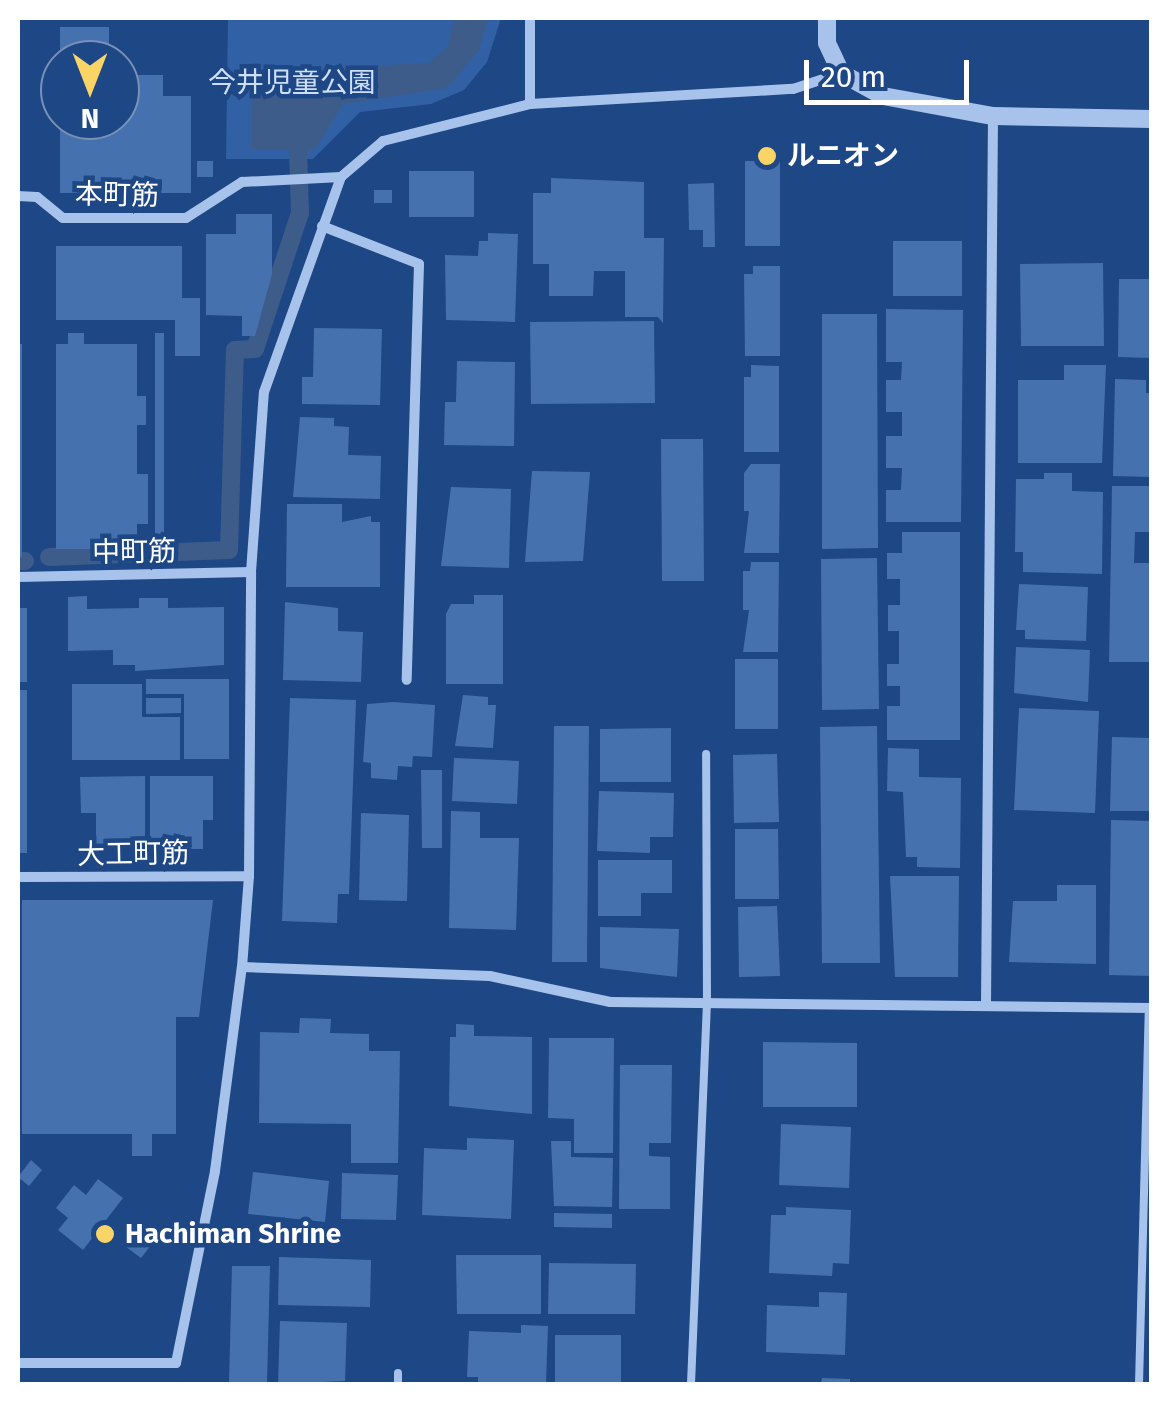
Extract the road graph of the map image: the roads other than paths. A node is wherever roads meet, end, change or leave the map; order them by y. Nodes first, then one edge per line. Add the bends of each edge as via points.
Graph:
1 (530, 18) edge
2 (827, 18) edge
3 (841, 72) junction
4 (530, 104) junction
5 (993, 116) junction
6 (1152, 119) edge
7 (341, 177) junction
8 (18, 196) edge
9 (322, 226) junction
10 (252, 572) junction
11 (18, 577) edge
12 (407, 680) dead end
13 (706, 754) dead end
14 (249, 876) junction
15 (18, 878) edge
16 (242, 967) junction
17 (707, 1003) junction
18 (986, 1006) junction
19 (1150, 1008) edge
20 (18, 1363) edge
21 (398, 1372) dead end
22 (398, 1384) edge
23 (691, 1384) edge
24 (1139, 1384) edge

1 - 4 street
2 - 3 street via 827,43
3 - 4 street via 792,89
3 - 5 street via 862,88 916,106
4 - 7 street via 383,141
5 - 6 street
5 - 18 street
7 - 8 street, 本町筋 via 242,182 186,218 63,218 37,197
7 - 9 street
9 - 10 street via 264,392
9 - 12 street via 418,264
10 - 11 street, 中町筋
10 - 14 street
13 - 17 lane
14 - 15 street, 大工町筋
14 - 16 street
16 - 17 street via 490,976 610,1002
16 - 20 street via 215,1170 176,1363
17 - 18 street
17 - 23 lane
18 - 19 street
19 - 24 lane
21 - 22 lane

